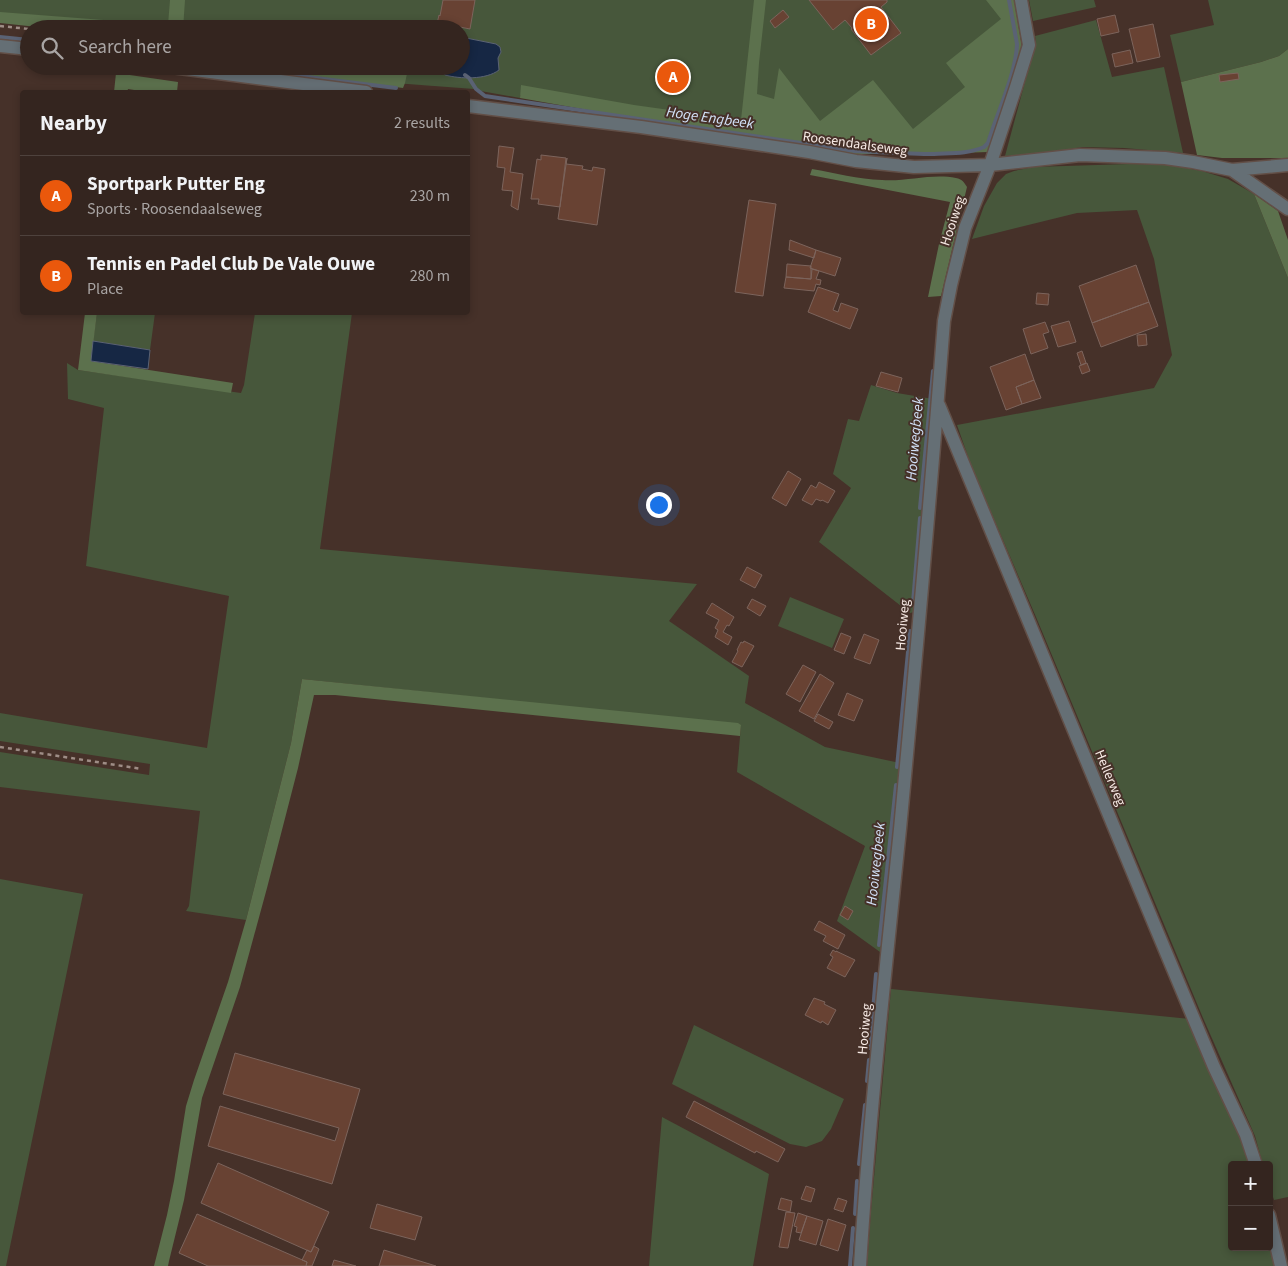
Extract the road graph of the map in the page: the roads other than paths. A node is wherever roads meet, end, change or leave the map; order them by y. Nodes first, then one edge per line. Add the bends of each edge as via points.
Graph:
1 (1021, 0) edge
2 (0, 46) edge
3 (20, 48) edge
4 (234, 75) edge
5 (350, 90) edge
6 (470, 106) edge
7 (990, 165) junction
8 (1288, 165) edge
9 (1232, 170) junction
10 (1288, 209) edge
11 (938, 402) junction
12 (1255, 1161) edge
13 (1273, 1232) edge
14 (860, 1266) edge
15 (1281, 1266) edge

1 - 7 street, Hooiweg via 1029,45
2 - 3 street
4 - 5 street
6 - 7 street, Roosendaalseweg via 651,129 856,161 914,167
7 - 9 street, Roosendaalseweg via 1080,155 1165,158
7 - 11 street, Hooiweg via 964,228 951,284 944,321
8 - 9 street
9 - 10 street, Roosendaalseweg
11 - 12 street, Hellerweg
11 - 14 street, Hooiweg
13 - 15 street

